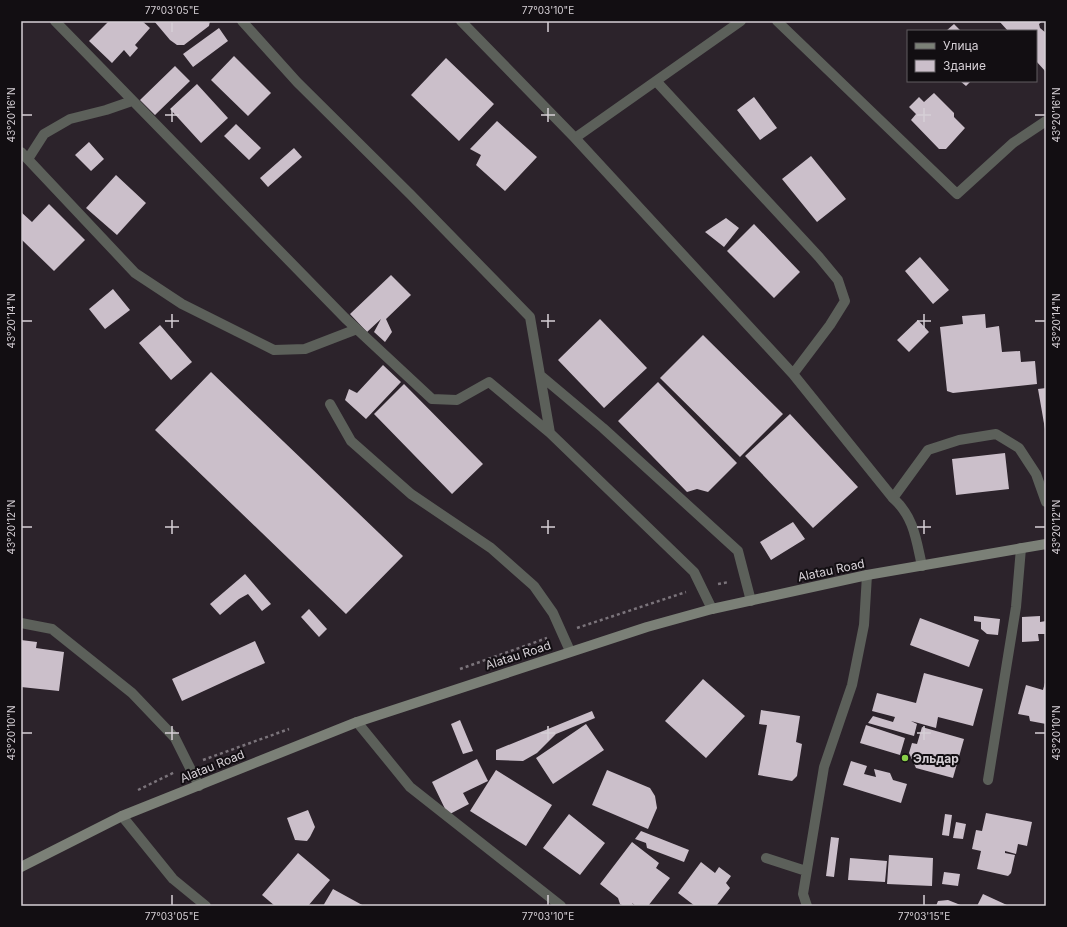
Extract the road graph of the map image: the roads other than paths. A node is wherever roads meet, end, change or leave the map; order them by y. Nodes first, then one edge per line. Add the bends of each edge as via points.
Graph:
1 (55, 21) edge
2 (242, 21) edge
3 (461, 21) edge
4 (741, 21) edge
5 (777, 21) edge
6 (656, 81) junction
7 (132, 101) junction
8 (1046, 121) edge
9 (575, 138) junction
10 (24, 156) edge
11 (357, 329) junction
12 (793, 374) junction
13 (540, 375) junction
14 (330, 404) dead end
15 (550, 433) junction
16 (893, 498) junction
17 (1046, 502) edge
18 (1046, 544) edge
19 (1021, 548) junction
20 (922, 566) junction
21 (867, 576) junction
22 (751, 601) junction
23 (712, 609) junction
24 (21, 623) edge
25 (570, 651) junction
26 (357, 722) junction
27 (988, 780) dead end
28 (199, 786) junction
29 (122, 816) junction
30 (766, 858) dead end
31 (21, 867) edge
32 (806, 871) junction
33 (206, 906) edge
34 (561, 906) edge
35 (806, 906) edge

1 - 7 street
2 - 13 street via 296,82 411,195 530,318
3 - 9 street
4 - 6 street
5 - 8 street via 957,194 1013,143
6 - 9 street
6 - 12 street via 838,280 845,301
7 - 10 street via 70,119 44,134
7 - 11 street
9 - 12 street
10 - 11 street via 134,273 182,304 274,350 306,349
11 - 15 street via 432,399 457,400 489,382
12 - 16 street
13 - 15 street
13 - 22 street via 603,428 738,551
14 - 25 street via 351,441 411,494 491,548 534,586 553,613
15 - 23 street via 694,572
16 - 17 street via 928,450 959,440 996,434 1019,448 1036,474
16 - 20 street via 911,520
18 - 19 main road, Alatau Road
19 - 20 main road, Alatau Road
19 - 27 street via 1016,607
20 - 21 main road, Alatau Road
21 - 22 main road, Alatau Road
21 - 32 street via 864,625 852,685 824,767
22 - 23 main road, Alatau Road
23 - 25 main road, Alatau Road
24 - 28 street via 52,629 132,694 175,738
25 - 26 main road, Alatau Road
26 - 28 main road, Alatau Road
26 - 34 street via 410,787
28 - 29 main road, Alatau Road
29 - 31 main road, Alatau Road
29 - 33 street via 173,879
30 - 32 street
32 - 35 street via 803,894

